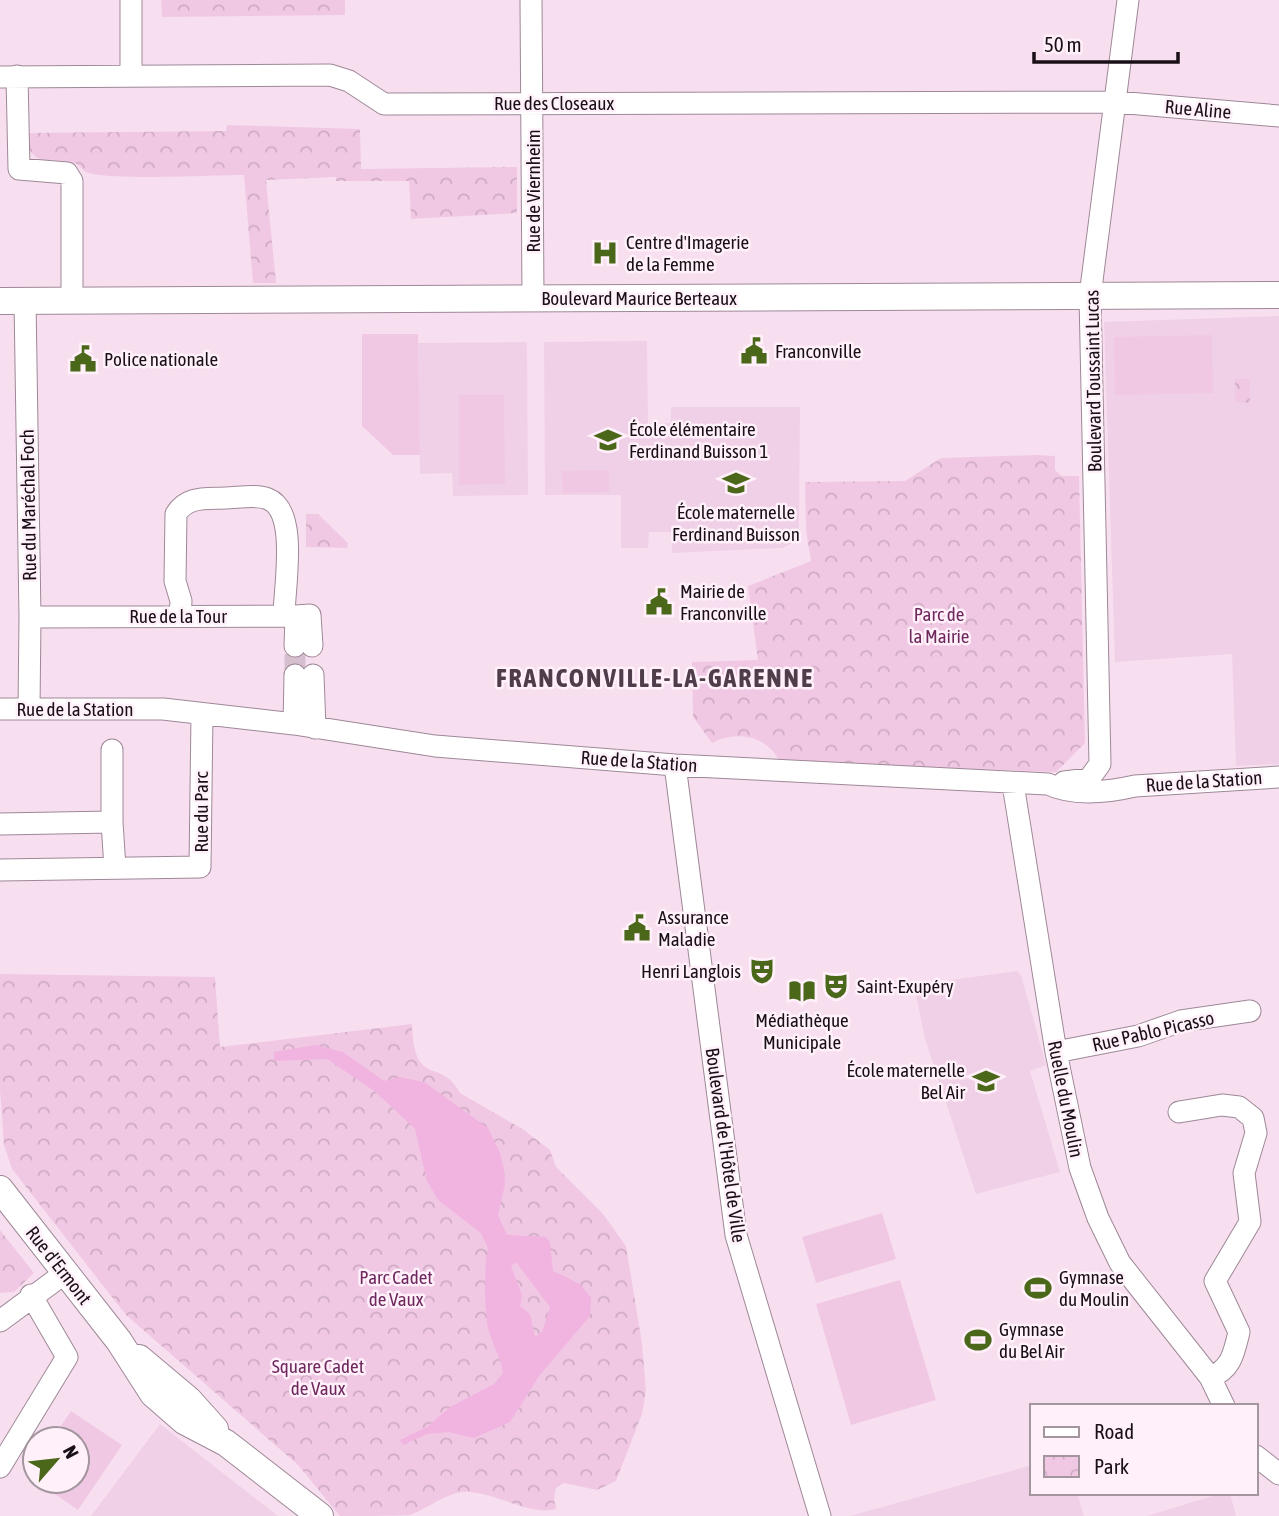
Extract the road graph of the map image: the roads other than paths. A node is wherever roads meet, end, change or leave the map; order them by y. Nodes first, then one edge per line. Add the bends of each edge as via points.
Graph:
1 (131, 0) edge
2 (531, 0) edge
3 (1128, 0) edge
4 (8, 76) edge
5 (131, 76) junction
6 (1116, 102) junction
7 (533, 104) junction
8 (1279, 116) edge
9 (1279, 295) edge
10 (1090, 296) junction
11 (533, 298) junction
12 (12, 301) edge
13 (72, 302) junction
14 (290, 616) junction
15 (30, 617) junction
16 (180, 617) junction
17 (303, 646) tunnel mouth
18 (304, 675) tunnel mouth
19 (0, 709) edge
20 (29, 709) junction
21 (202, 714) junction
22 (304, 726) junction
23 (112, 750) dead end
24 (1100, 764) junction
25 (675, 765) junction
26 (1279, 777) edge
27 (1013, 784) junction
28 (1048, 784) junction
29 (1135, 786) junction
30 (112, 822) junction
31 (0, 824) edge
32 (115, 868) junction
33 (0, 870) edge
34 (1250, 1011) dead end
35 (1056, 1052) junction
36 (1179, 1112) dead end
37 (0, 1189) edge
38 (65, 1273) junction
39 (31, 1295) junction
40 (0, 1321) edge
41 (1210, 1377) junction
42 (1223, 1404) edge
43 (1258, 1458) edge
44 (0, 1467) edge
45 (1279, 1474) edge
46 (270, 1479) junction
47 (296, 1516) edge
48 (320, 1516) edge
49 (820, 1516) edge

1 - 5 street
2 - 7 street, Rue de Viernheim
3 - 6 street, Boulevard Toussaint Lucas
4 - 5 street, Rue des Closeaux
4 - 13 street via 19,169 67,173 72,181
5 - 7 street, Rue des Closeaux via 330,75 349,81 384,104
6 - 7 street, Rue des Closeaux
6 - 8 street, Rue Aline
6 - 10 street, Boulevard Toussaint Lucas
7 - 11 street, Rue de Viernheim
9 - 10 street, Boulevard Maurice Berteaux
10 - 11 street, Boulevard Maurice Berteaux
10 - 24 street, Boulevard Toussaint Lucas
11 - 13 street, Boulevard Maurice Berteaux
12 - 13 street, Boulevard Maurice Berteaux
12 - 15 street, Rue du Maréchal Foch
14 - 16 street, Rue de la Tour
14 - 16 street via 284,583 288,567 285,515 266,497 196,499 182,505 176,514 175,568
14 - 17 street
15 - 16 street, Rue de la Tour
15 - 20 street, Rue du Maréchal Foch
18 - 22 street
19 - 20 street, Rue de la Station
20 - 21 street, Rue de la Station via 163,709
21 - 22 street, Rue de la Station
21 - 32 street, Rue du Parc via 200,867
22 - 25 street, Rue de la Station via 435,746
23 - 30 street
24 - 28 street via 1089,779
24 - 29 street via 1110,776
25 - 27 street, Rue de la Station
25 - 49 street, Boulevard de l'Hôtel de Ville via 734,1219
26 - 29 street, Rue de la Station
27 - 28 street, Rue de la Station
27 - 35 street, Ruelle du Moulin
28 - 29 street, Rue de la Station via 1061,790
30 - 31 street
30 - 32 street
32 - 33 street, Rue du Parc
34 - 35 street, Rue Pablo Picasso via 1181,1021 1138,1037
35 - 41 street, Ruelle du Moulin via 1080,1168 1098,1218 1120,1263
36 - 41 street via 1239,1107 1253,1118 1256,1133 1244,1173 1250,1222 1214,1281 1239,1332 1228,1367
37 - 38 street, Rue d'Ermont
38 - 39 street
38 - 46 street, Rue d'Ermont via 165,1406 226,1443
39 - 40 street
39 - 44 street via 67,1357
41 - 42 street, Ruelle du Moulin
43 - 45 street
46 - 47 street, Rue d'Ermont
46 - 48 street, Rue d'Ermont

